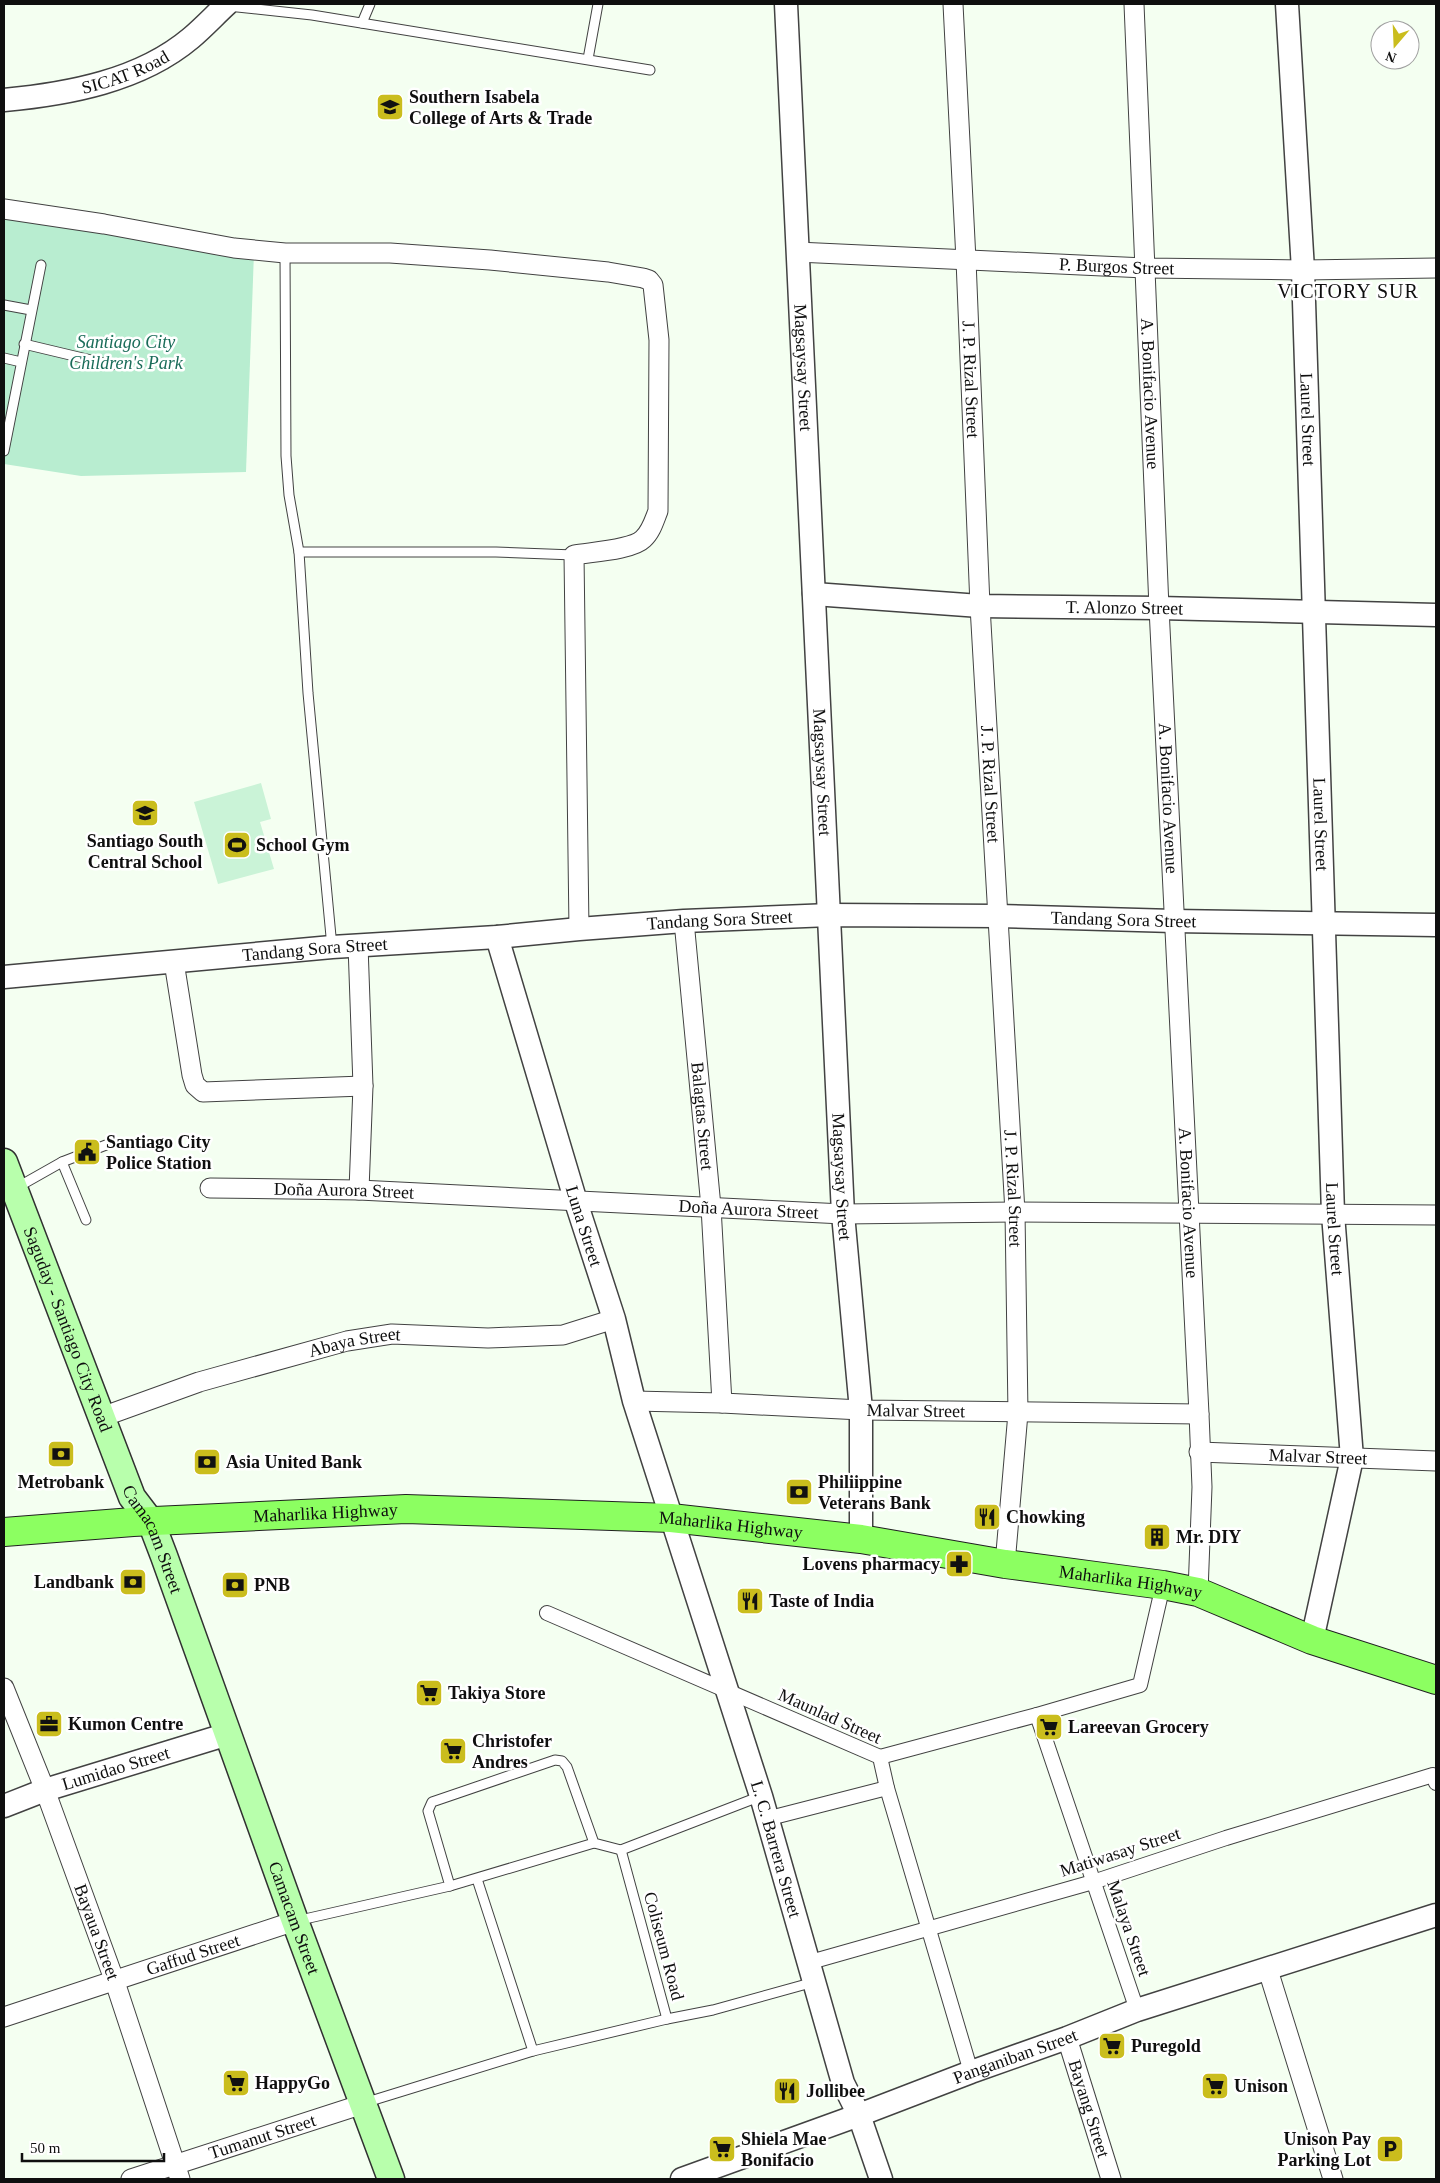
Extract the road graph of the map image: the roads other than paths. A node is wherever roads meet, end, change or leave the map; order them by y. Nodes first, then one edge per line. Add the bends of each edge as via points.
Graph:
1 (223, 4) edge
2 (370, 4) edge
3 (598, 4) edge
4 (786, 4) edge
5 (953, 4) edge
6 (1134, 4) edge
7 (1287, 4) edge
8 (362, 23) junction
9 (588, 60) junction
10 (650, 70) dead end
11 (4, 100) edge
12 (4, 209) edge
13 (798, 252) junction
14 (286, 253) junction
15 (966, 260) junction
16 (41, 266) dead end
17 (1145, 268) junction
18 (1436, 268) edge
19 (1303, 270) junction
20 (4, 305) edge
21 (31, 310) junction
22 (24, 344) junction
23 (4, 358) edge
24 (21, 362) junction
25 (112, 364) dead end
26 (4, 450) edge
27 (299, 552) junction
28 (574, 555) junction
29 (814, 594) junction
30 (980, 606) junction
31 (1158, 608) junction
32 (1315, 613) junction
33 (1436, 615) edge
34 (830, 915) junction
35 (998, 916) junction
36 (684, 921) junction
37 (1173, 921) junction
38 (1323, 923) junction
39 (1436, 925) edge
40 (579, 928) junction
41 (497, 937) junction
42 (358, 945) junction
43 (332, 947) junction
44 (174, 962) junction
45 (4, 977) edge
46 (363, 1086) junction
47 (106, 1145) dead end
48 (4, 1162) edge
49 (62, 1162) junction
50 (210, 1188) dead end
51 (14, 1189) junction
52 (359, 1190) junction
53 (576, 1202) junction
54 (711, 1207) junction
55 (1015, 1212) junction
56 (843, 1214) junction
57 (1190, 1214) junction
58 (1333, 1214) junction
59 (1436, 1215) edge
60 (86, 1220) dead end
61 (614, 1319) junction
62 (634, 1401) junction
63 (722, 1403) junction
64 (861, 1410) junction
65 (1018, 1413) junction
66 (1199, 1414) junction
67 (102, 1418) junction
68 (1199, 1452) junction
69 (1352, 1458) junction
70 (1436, 1462) edge
71 (139, 1514) junction
72 (670, 1518) junction
73 (4, 1532) edge
74 (861, 1540) junction
75 (1005, 1564) junction
76 (1163, 1585) junction
77 (1198, 1592) junction
78 (547, 1613) dead end
79 (1312, 1640) junction
80 (1436, 1680) edge
81 (4, 1688) edge
82 (1036, 1715) junction
83 (222, 1736) junction
84 (880, 1757) junction
85 (1436, 1783) edge
86 (887, 1788) junction
87 (45, 1790) junction
88 (761, 1796) junction
89 (4, 1806) edge
90 (766, 1819) junction
91 (594, 1843) junction
92 (621, 1850) junction
93 (476, 1879) junction
94 (1093, 1882) junction
95 (450, 1886) junction
96 (1436, 1915) edge
97 (289, 1923) junction
98 (928, 1928) junction
99 (1268, 1970) junction
100 (811, 1972) junction
101 (115, 1982) junction
102 (1137, 2010) junction
103 (4, 2017) edge
104 (667, 2019) junction
105 (1067, 2038) junction
106 (533, 2051) junction
107 (971, 2072) junction
108 (356, 2106) junction
109 (859, 2116) junction
110 (177, 2172) edge
111 (131, 2179) edge
112 (375, 2179) edge
113 (391, 2179) edge
114 (682, 2179) edge
115 (881, 2179) edge
116 (1111, 2179) edge
117 (1333, 2179) edge

1 - 8 lane
1 - 11 street, SICAT Road via 190,39 129,74 82,88
2 - 8 lane
3 - 9 lane
4 - 13 street, Magsaysay Street
5 - 15 street, J. P. Rizal Street
6 - 17 street, A. Bonifacio Avenue
7 - 19 street, Laurel Street
8 - 9 lane
9 - 10 lane
12 - 14 street via 234,248
13 - 15 street, P. Burgos Street
13 - 29 street, Magsaysay Street
14 - 27 lane via 286,456
14 - 28 street via 390,253 490,260 608,272 649,280 653,285 659,340 658,511 652,528 642,540
15 - 17 street, P. Burgos Street
15 - 30 street, J. P. Rizal Street
16 - 21 lane
17 - 19 street, P. Burgos Street
17 - 31 street, A. Bonifacio Avenue
18 - 19 street, P. Burgos Street
19 - 32 street, Laurel Street
20 - 21 lane
21 - 22 lane
22 - 24 lane
22 - 25 lane
23 - 24 lane
24 - 26 lane
27 - 28 lane
27 - 43 lane via 308,694
28 - 40 street
29 - 30 street, T. Alonzo Street
29 - 34 street, Magsaysay Street
30 - 31 street, T. Alonzo Street
30 - 35 street, J. P. Rizal Street
31 - 32 street, T. Alonzo Street
31 - 37 street, A. Bonifacio Avenue
32 - 33 street, T. Alonzo Street
32 - 38 street, Laurel Street
34 - 35 street, Tandang Sora Street
34 - 36 street, Tandang Sora Street
34 - 56 street, Magsaysay Street
35 - 37 street, Tandang Sora Street
35 - 55 street, J. P. Rizal Street
36 - 40 street, Tandang Sora Street
36 - 54 street, Balagtas Street
37 - 38 street, Tandang Sora Street
37 - 57 street, A. Bonifacio Avenue
38 - 39 street, Tandang Sora Street
38 - 58 street, Laurel Street
40 - 41 street, Tandang Sora Street
41 - 42 street, Tandang Sora Street
41 - 53 street, Luna Street
42 - 43 street, Tandang Sora Street
42 - 46 street
43 - 44 street, Tandang Sora Street
44 - 45 street, Tandang Sora Street
44 - 46 street via 194,1085 203,1092
46 - 52 street
47 - 49 lane
48 - 51 main road, Saguday - Santiago City Road
49 - 51 lane
49 - 60 lane
50 - 52 street, Doña Aurora Street
51 - 67 main road, Saguday - Santiago City Road
52 - 53 street, Doña Aurora Street
53 - 54 street, Doña Aurora Street
53 - 61 street, Luna Street
54 - 56 street, Doña Aurora Street
54 - 63 street, Balagtas Street
55 - 56 street, Doña Aurora Street
55 - 57 street, Doña Aurora Street
55 - 65 street, J. P. Rizal Street
56 - 64 street, Magsaysay Street
57 - 58 street, Doña Aurora Street
57 - 66 street, A. Bonifacio Avenue
58 - 59 street, Doña Aurora Street
58 - 69 street, Laurel Street
61 - 62 street, Luna Street
61 - 67 street, Abaya Street via 563,1335 488,1338 392,1334 347,1341 199,1382
62 - 63 street, Malvar Street
62 - 72 street, Luna Street
63 - 64 street, Malvar Street
64 - 65 street, Malvar Street
64 - 74 street, Magsaysay Street
65 - 66 street, Malvar Street
65 - 75 street, J. P. Rizal Street
66 - 68 street, A. Bonifacio Avenue
67 - 71 main road, Saguday - Santiago City Road
68 - 69 street, Malvar Street
68 - 77 street, A. Bonifacio Avenue via 1202,1487
69 - 70 street, Malvar Street
69 - 79 street, Laurel Street
71 - 72 main road, Maharlika Highway via 406,1509
71 - 73 main road, Maharlika Highway
71 - 83 main road, Camacam Street
72 - 74 main road, Maharlika Highway
72 - 88 street, L. C. Barrera Street
74 - 75 main road, Maharlika Highway
75 - 76 main road, Maharlika Highway
76 - 77 main road, Maharlika Highway
76 - 82 street via 1140,1685
77 - 79 main road, Maharlika Highway
78 - 84 street, Maunlad Street
79 - 80 main road, Maharlika Highway
81 - 87 street, Bayaua Street
82 - 84 street
82 - 94 street, Malaya Street
83 - 87 street, Lumidao Street
83 - 97 main road, Camacam Street
84 - 86 street, Maunlad Street
85 - 94 street, Matiwasay Street via 1434,1775
86 - 90 street
86 - 98 street, Maunlad Street
87 - 89 street, Lumidao Street
87 - 101 street, Bayaua Street
88 - 90 street, L. C. Barrera Street
88 - 92 lane
90 - 100 street, L. C. Barrera Street
91 - 92 lane
91 - 93 lane
91 - 95 lane via 567,1767 556,1760 432,1802 428,1811
92 - 104 lane, Coliseum Road
93 - 95 lane
93 - 106 lane
94 - 98 street, Matiwasay Street
94 - 102 street, Malaya Street
95 - 97 lane
96 - 99 street, Panganiban Street
97 - 101 street, Gaffud Street
97 - 108 main road, Camacam Street
98 - 100 street, Matiwasay Street
98 - 107 street, Maunlad Street
99 - 102 street, Panganiban Street
99 - 117 street
100 - 104 lane, Coliseum Road via 713,2010
100 - 109 street, L. C. Barrera Street via 842,2083
101 - 103 street, Gaffud Street
101 - 110 street, Bayaua Street
102 - 105 street, Panganiban Street
104 - 106 lane
105 - 107 street, Panganiban Street
105 - 116 street, Bayang Street
106 - 108 lane
107 - 109 street, Panganiban Street
108 - 110 street, Tumanut Street
108 - 112 main road, Camacam Street
108 - 113 main road, Camacam Street
109 - 114 street, Panganiban Street
109 - 115 street, L. C. Barrera Street
110 - 111 street, Tumanut Street

